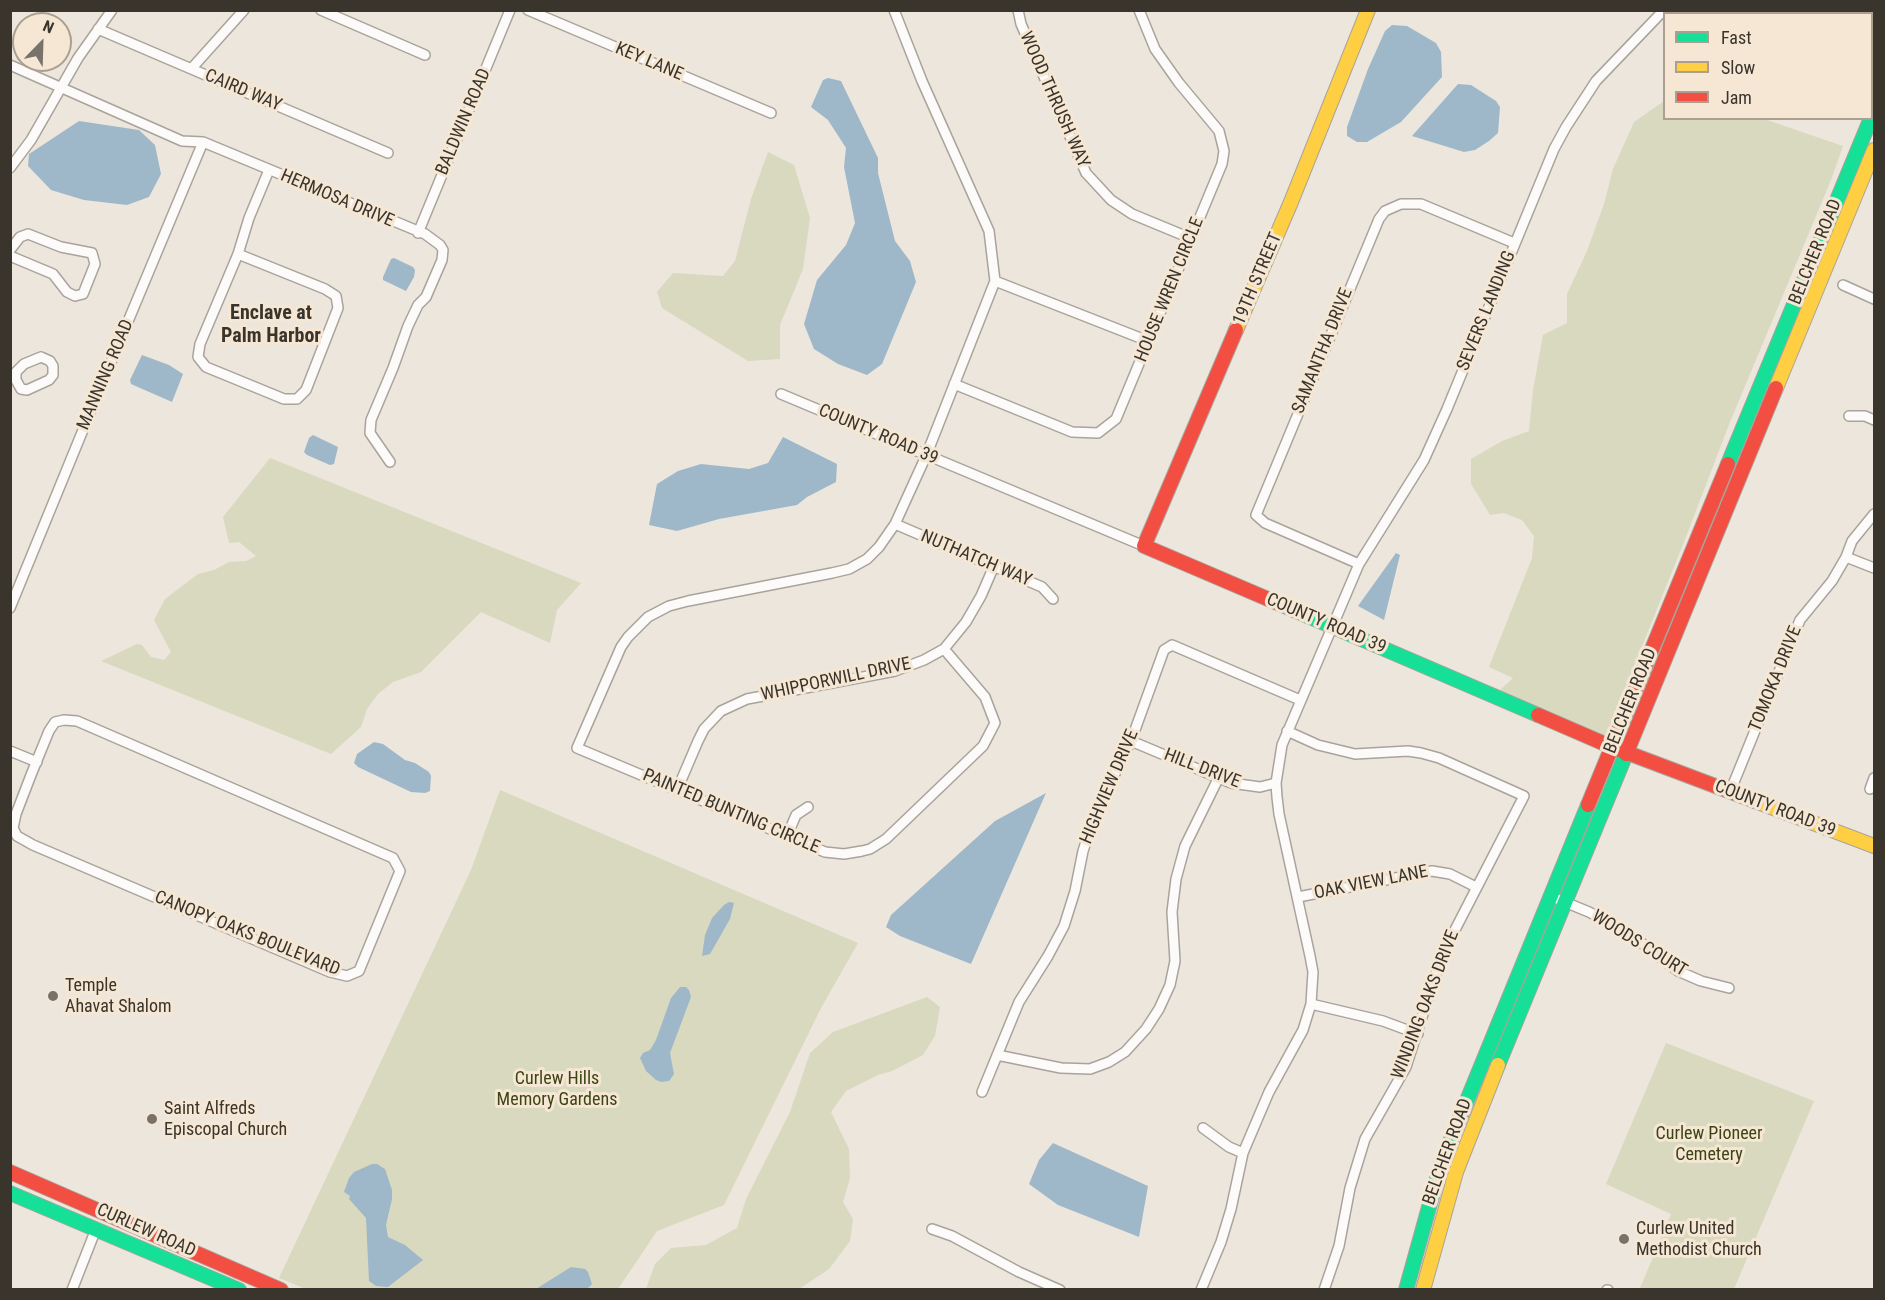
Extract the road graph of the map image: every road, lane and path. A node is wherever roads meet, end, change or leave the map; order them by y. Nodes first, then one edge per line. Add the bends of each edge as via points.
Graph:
1 (112, 10) edge
2 (244, 10) edge
3 (321, 10) edge
4 (510, 10) edge
5 (528, 10) edge
6 (894, 10) edge
7 (1018, 10) edge
8 (1139, 10) edge
9 (1368, 10) edge
10 (1663, 14) edge
11 (98, 29) junction
12 (425, 55) dead end
13 (10, 65) edge
14 (192, 68) junction
15 (62, 88) junction
16 (771, 113) dead end
17 (1870, 120) edge
18 (203, 142) junction
19 (1875, 150) edge
20 (388, 153) dead end
21 (10, 168) edge
22 (269, 170) junction
23 (418, 233) junction
24 (1190, 238) junction
25 (1514, 243) junction
26 (10, 249) edge
27 (238, 254) junction
28 (10, 256) edge
29 (995, 281) junction
30 (1843, 285) dead end
31 (1875, 299) edge
32 (1148, 341) junction
33 (954, 384) junction
34 (781, 394) dead end
35 (1849, 416) dead end
36 (1875, 420) edge
37 (926, 456) junction
38 (390, 462) dead end
39 (1875, 514) edge
40 (895, 524) junction
41 (1144, 546) junction
42 (1846, 557) junction
43 (1359, 564) junction
44 (994, 566) junction
45 (1875, 568) edge
46 (1053, 598) dead end
47 (10, 608) edge
48 (1331, 627) junction
49 (944, 649) junction
50 (1300, 699) junction
51 (1287, 731) junction
52 (1131, 741) junction
53 (1612, 747) junction
54 (10, 751) edge
55 (1627, 753) junction
56 (37, 762) junction
57 (1218, 778) junction
58 (1875, 778) edge
59 (1276, 783) junction
60 (1870, 789) dead end
61 (677, 790) junction
62 (1730, 792) junction
63 (808, 807) dead end
64 (787, 836) junction
65 (1875, 846) edge
66 (1476, 887) junction
67 (1550, 896) junction
68 (1298, 897) junction
69 (1565, 902) junction
70 (1729, 988) dead end
71 (1311, 1004) junction
72 (1418, 1034) junction
73 (997, 1055) junction
74 (982, 1092) dead end
75 (1203, 1128) dead end
76 (1243, 1153) junction
77 (10, 1172) edge
78 (10, 1183) edge
79 (41, 1186) junction
80 (10, 1193) edge
81 (96, 1229) junction
82 (932, 1229) dead end
83 (193, 1252) junction
84 (72, 1290) edge
85 (239, 1290) edge
86 (281, 1290) edge
87 (1060, 1290) edge
88 (1201, 1290) edge
89 (1324, 1290) edge
90 (1406, 1290) edge
91 (1423, 1290) edge

1 - 11 street
2 - 14 street
3 - 12 street
4 - 23 street, BALDWIN ROAD
5 - 16 street, KEY LANE
6 - 29 street via 989,231
7 - 24 street, WOOD THRUSH WAY via 1086,173 1111,200 1132,214
8 - 24 street, HOUSE WREN CIRCLE via 1155,49 1219,131 1224,146 1222,164
9 - 41 main road, 19TH STREET
10 - 25 street, SEVERS LANDING via 1596,81 1566,127
11 - 14 street, CAIRD WAY
11 - 15 street
13 - 15 street, HERMOSA DRIVE
14 - 20 street, CAIRD WAY
15 - 18 street, HERMOSA DRIVE via 182,141
15 - 21 street
17 - 53 main road, BELCHER ROAD
18 - 22 street, HERMOSA DRIVE
18 - 47 street, MANNING ROAD
19 - 55 main road, BELCHER ROAD
22 - 23 street, HERMOSA DRIVE
22 - 27 street
23 - 38 street, HERMOSA DRIVE via 440,244 442,260 426,297 413,315 371,420 370,433
24 - 32 street, HOUSE WREN CIRCLE
25 - 43 street, SEVERS LANDING via 1424,460
25 - 43 street, SAMANTHA DRIVE via 1421,204 1401,204 1385,211 1379,219 1256,514 1265,523
26 - 28 street via 28,234 61,247 92,253 95,264 82,294 75,296 52,274
27 - 27 street via 198,357 206,367 284,399 297,399 306,390 338,308 336,296
29 - 32 street
29 - 33 street
30 - 31 street
32 - 33 street, HOUSE WREN CIRCLE via 1116,419 1098,433 1072,432
33 - 37 street
34 - 37 street, COUNTY ROAD 39
35 - 36 street
37 - 40 street
37 - 41 street, COUNTY ROAD 39
39 - 42 street, TOMOKA DRIVE via 1852,542
40 - 44 street, NUTHATCH WAY
40 - 61 street, PAINTED BUNTING CIRCLE via 867,559 849,569 688,600 648,617 628,637 577,748
41 - 48 main road, COUNTY ROAD 39
42 - 45 street
42 - 62 street, TOMOKA DRIVE via 1800,620
43 - 48 street, SEVERS LANDING
44 - 46 street, NUTHATCH WAY via 1042,587
44 - 49 street, WHIPPORWILL DRIVE via 975,609
48 - 50 street, SEVERS LANDING
48 - 53 main road, COUNTY ROAD 39
49 - 61 street, WHIPPORWILL DRIVE via 895,671 798,688 732,705 704,729
49 - 64 street, PAINTED BUNTING CIRCLE via 985,697 995,723 983,746 870,849 844,854 825,852
50 - 51 street, SEVERS LANDING
50 - 52 street, HIGHVIEW DRIVE via 1172,645 1164,650
51 - 59 street, SEVERS LANDING
51 - 66 street, WINDING OAKS DRIVE via 1318,745 1355,754 1421,753 1524,796
52 - 57 street, HILL DRIVE
52 - 73 street, HIGHVIEW DRIVE via 1095,814 1064,926 1019,1002
53 - 55 main road, COUNTY ROAD 39
53 - 67 main road, BELCHER ROAD
54 - 56 street
55 - 62 main road, COUNTY ROAD 39
55 - 69 main road, BELCHER ROAD
56 - 56 street, CANOPY OAKS BOULEVARD via 55,722 76,721 393,858 400,871 359,971 347,976 330,972 17,836 13,828 16,814
57 - 59 street, HILL DRIVE via 1247,786
57 - 73 street via 1185,846 1172,912 1175,961 1170,985 1146,1029 1125,1052 1090,1069 1061,1068
58 - 60 street
59 - 68 street, SEVERS LANDING
61 - 64 street, PAINTED BUNTING CIRCLE
62 - 65 main road, COUNTY ROAD 39
63 - 64 street via 796,815
66 - 68 street, OAK VIEW LANE via 1450,874 1432,871
66 - 72 street, WINDING OAKS DRIVE via 1442,955
67 - 69 street, WOODS COURT
67 - 90 main road, BELCHER ROAD via 1441,1164
68 - 71 street, SEVERS LANDING via 1313,972
69 - 70 street, WOODS COURT via 1619,928 1678,971
69 - 91 main road, BELCHER ROAD via 1456,1172
71 - 72 street via 1383,1021
71 - 76 street, SEVERS LANDING via 1303,1030 1269,1092
72 - 89 street, WINDING OAKS DRIVE via 1406,1067 1358,1158 1339,1246
73 - 74 street, HIGHVIEW DRIVE
75 - 76 street
76 - 88 street, SEVERS LANDING via 1221,1242
77 - 79 main road, CURLEW ROAD
78 - 79 main road via 32,1190
79 - 83 main road, CURLEW ROAD
80 - 81 main road, CURLEW ROAD
81 - 83 main road via 114,1228 176,1252
81 - 84 street
81 - 85 main road, CURLEW ROAD
82 - 87 street
83 - 86 main road, CURLEW ROAD

